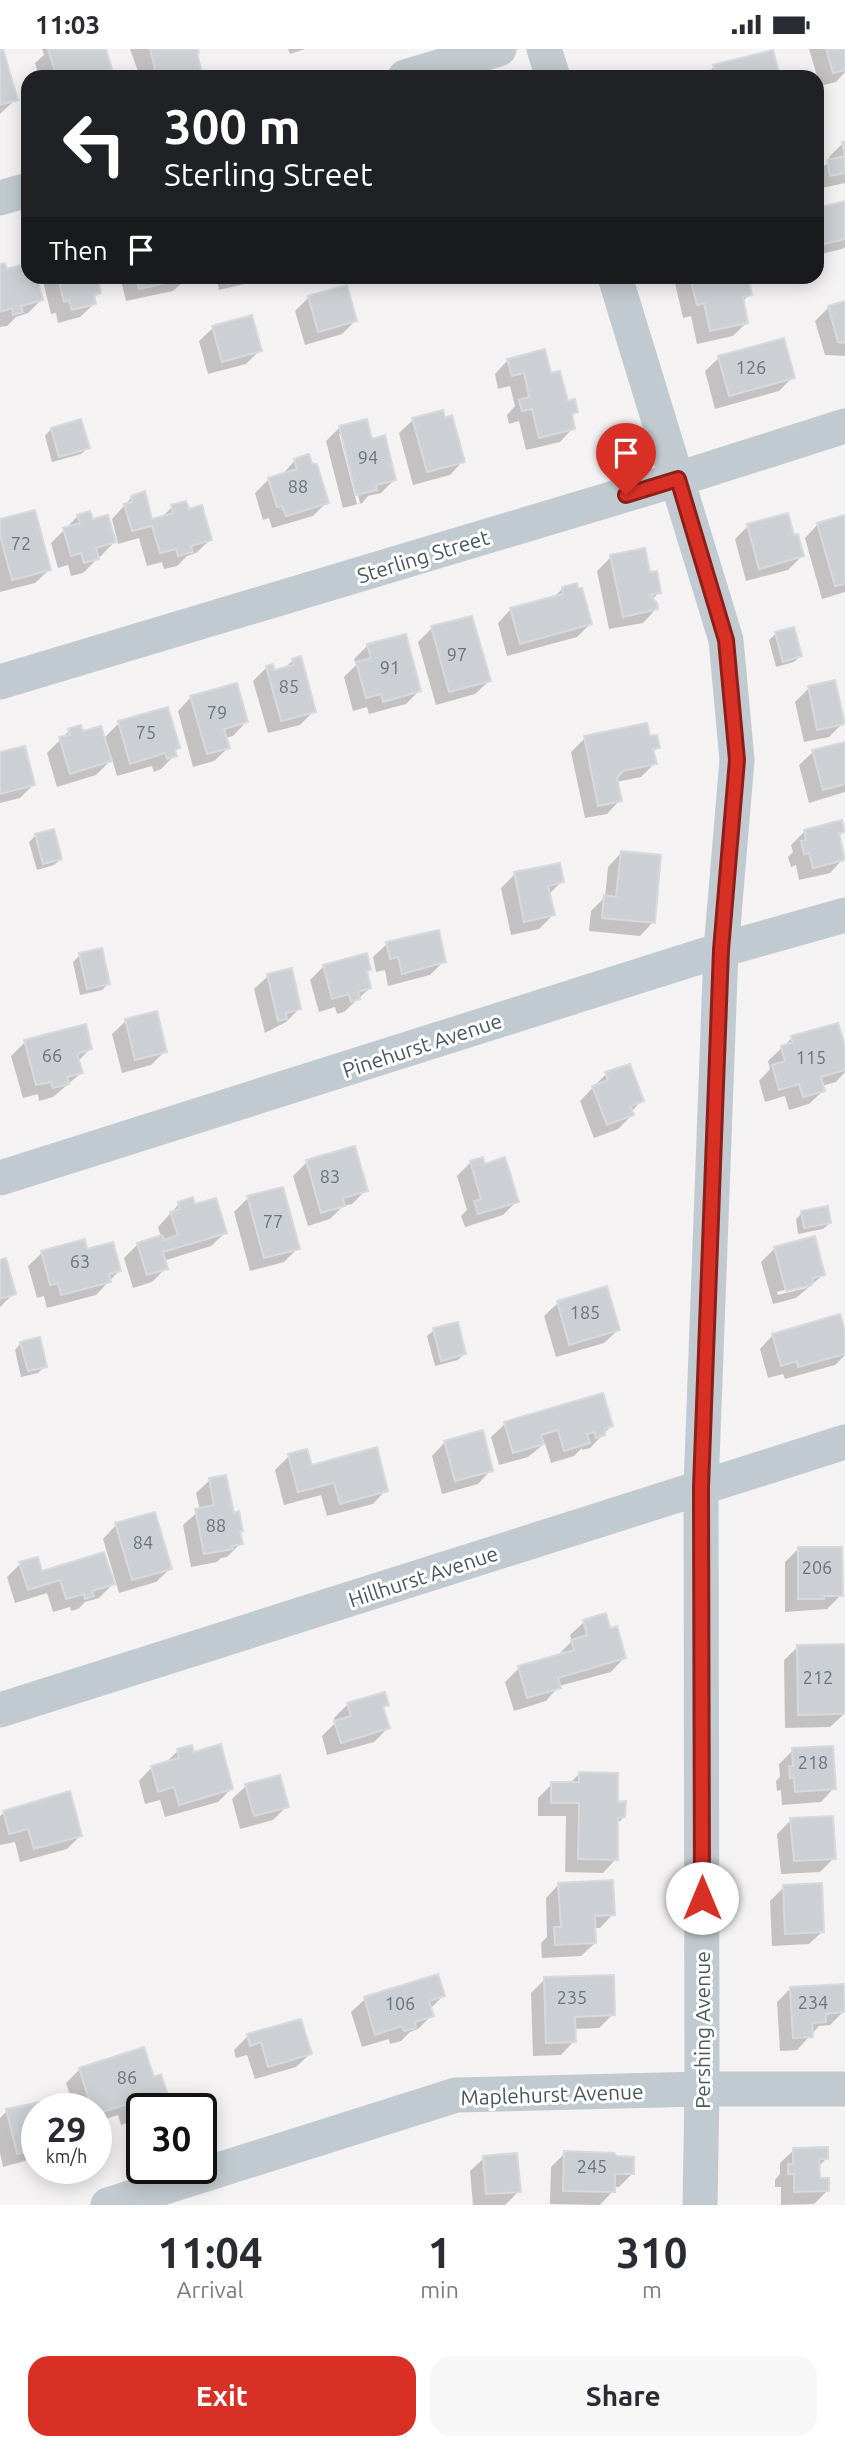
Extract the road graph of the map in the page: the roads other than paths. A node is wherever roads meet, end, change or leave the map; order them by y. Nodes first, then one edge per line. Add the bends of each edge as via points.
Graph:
1 (499, 49) edge
2 (544, 49) edge
3 (428, 70) edge
4 (551, 70) edge
5 (21, 192) edge
6 (0, 198) edge
7 (617, 284) edge
8 (845, 426) edge
9 (678, 479) junction
10 (0, 682) edge
11 (845, 915) edge
12 (721, 950) junction
13 (0, 1178) edge
14 (845, 1441) edge
15 (701, 1487) junction
16 (0, 1710) edge
17 (702, 2089) junction
18 (845, 2089) edge
19 (108, 2205) edge
20 (700, 2205) edge

1 - 3 street
2 - 4 street
5 - 6 street
7 - 9 street, Pershing Avenue
8 - 9 street, Sterling Street
9 - 10 street, Sterling Street
9 - 12 street, Pershing Avenue via 726,640 737,760
11 - 12 street, Pinehurst Avenue
12 - 13 street, Pinehurst Avenue
12 - 15 street, Pershing Avenue
14 - 15 street, Hillhurst Avenue
15 - 16 street, Hillhurst Avenue
15 - 17 street, Pershing Avenue
17 - 18 street, Maplehurst Avenue
17 - 19 street, Maplehurst Avenue via 456,2095
17 - 20 street, Pershing Avenue

